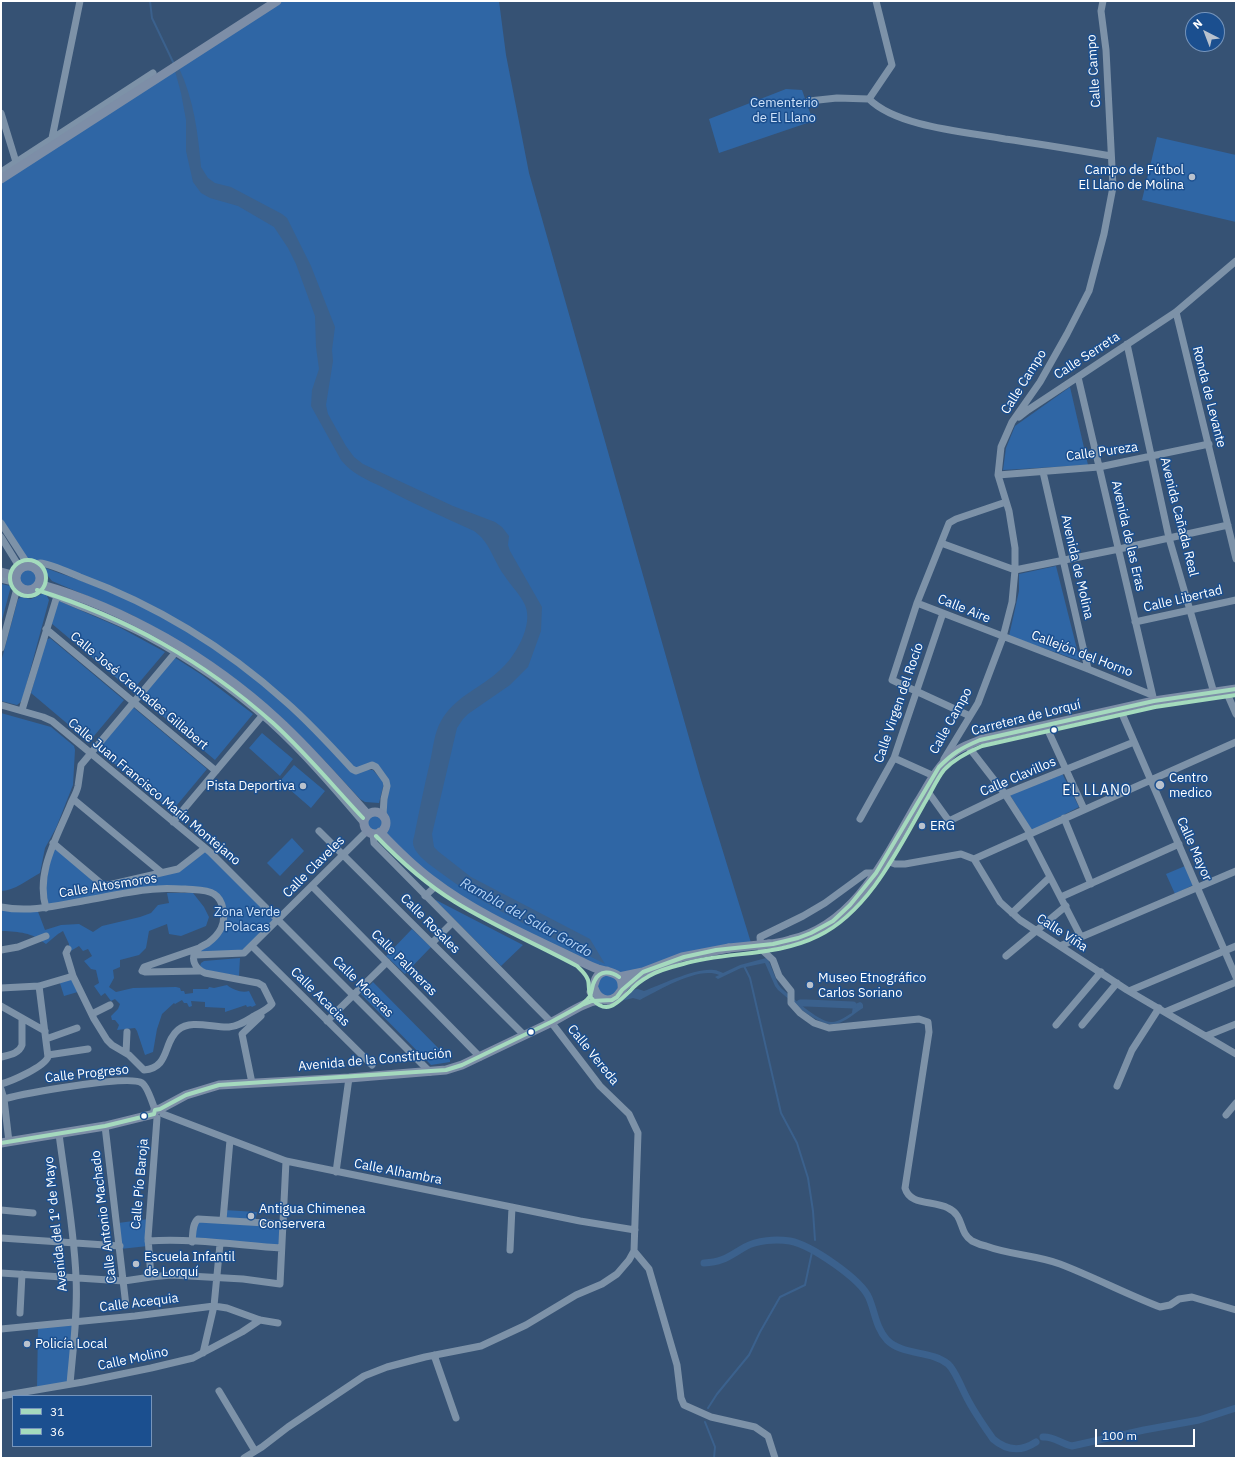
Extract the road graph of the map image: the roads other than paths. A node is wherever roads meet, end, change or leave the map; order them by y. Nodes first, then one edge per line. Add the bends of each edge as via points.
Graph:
1 (80, 1) edge
2 (277, 1) edge
3 (876, 1) edge
4 (1103, 1) edge
5 (153, 73) dead end
6 (869, 99) junction
7 (809, 102) dead end
8 (1, 112) edge
9 (52, 138) junction
10 (1111, 156) junction
11 (16, 162) junction
12 (1, 172) edge
13 (1, 179) edge
14 (1236, 261) edge
15 (1176, 312) junction
16 (1127, 344) junction
17 (1078, 377) junction
18 (1012, 422) junction
19 (1209, 444) junction
20 (1152, 457) junction
21 (1099, 467) junction
22 (1042, 472) junction
23 (998, 475) junction
24 (1006, 502) junction
25 (1, 523) edge
26 (1228, 525) junction
27 (1, 537) edge
28 (1169, 538) junction
29 (941, 543) junction
30 (1, 547) edge
31 (1119, 549) junction
32 (10, 552) junction
33 (1236, 559) edge
34 (1064, 561) junction
35 (1016, 570) junction
36 (1, 572) edge
37 (22, 574) junction
38 (1, 579) edge
39 (38, 585) junction
40 (57, 596) junction
41 (1236, 600) edge
42 (917, 603) junction
43 (1190, 610) junction
44 (942, 613) junction
45 (1135, 622) junction
46 (4, 627) edge
47 (46, 629) junction
48 (1003, 637) junction
49 (1, 648) edge
50 (175, 653) junction
51 (1088, 668) junction
52 (1236, 689) edge
53 (1226, 691) junction
54 (916, 692) junction
55 (1214, 693) junction
56 (1153, 698) junction
57 (133, 701) junction
58 (1, 705) edge
59 (1120, 709) junction
60 (22, 710) junction
61 (1236, 714) edge
62 (262, 716) junction
63 (970, 716) junction
64 (1046, 726) junction
65 (1134, 742) junction
66 (1236, 742) edge
67 (967, 745) junction
68 (90, 753) junction
69 (894, 758) junction
70 (939, 767) junction
71 (1066, 769) junction
72 (216, 771) junction
73 (934, 776) junction
74 (1150, 780) junction
75 (926, 789) junction
76 (1005, 794) junction
77 (73, 799) junction
78 (1084, 809) junction
79 (383, 814) junction
80 (365, 818) junction
81 (1064, 818) junction
82 (860, 819) dead end
83 (173, 822) junction
84 (319, 831) dead end
85 (373, 832) junction
86 (1029, 834) junction
87 (53, 843) junction
88 (1179, 844) junction
89 (205, 848) junction
90 (343, 855) junction
91 (974, 859) junction
92 (884, 860) junction
93 (1236, 871) edge
94 (162, 872) junction
95 (876, 872) junction
96 (1050, 877) junction
97 (438, 884) junction
98 (1091, 884) junction
99 (312, 886) junction
100 (1198, 888) junction
101 (425, 896) junction
102 (1061, 897) junction
103 (1066, 906) junction
104 (1, 907) edge
105 (46, 908) junction
106 (1012, 913) junction
107 (279, 919) junction
108 (452, 923) junction
109 (1037, 931) junction
110 (46, 936) dead end
111 (1081, 937) junction
112 (432, 943) junction
113 (252, 946) junction
114 (1060, 946) junction
115 (1236, 946) edge
116 (199, 948) junction
117 (68, 949) dead end
118 (1, 950) edge
119 (1225, 950) junction
120 (195, 956) junction
121 (1006, 956) dead end
122 (387, 962) junction
123 (580, 962) junction
124 (199, 971) junction
125 (607, 971) junction
126 (643, 972) junction
127 (1101, 972) junction
128 (73, 976) junction
129 (619, 977) junction
130 (1236, 977) edge
131 (1236, 982) edge
132 (1117, 983) junction
133 (594, 985) junction
134 (39, 986) junction
135 (1, 988) edge
136 (622, 990) junction
137 (1129, 991) junction
138 (354, 995) junction
139 (602, 999) junction
140 (110, 1005) dead end
141 (582, 1005) junction
142 (1, 1006) edge
143 (267, 1010) junction
144 (1162, 1010) junction
145 (92, 1014) junction
146 (22, 1018) junction
147 (327, 1021) junction
148 (551, 1022) junction
149 (1236, 1024) edge
150 (1056, 1025) dead end
151 (1082, 1025) dead end
152 (77, 1028) dead end
153 (45, 1031) junction
154 (127, 1032) dead end
155 (524, 1035) junction
156 (1206, 1036) junction
157 (46, 1039) junction
158 (88, 1049) dead end
159 (126, 1053) junction
160 (1236, 1054) edge
161 (48, 1055) junction
162 (1, 1057) edge
163 (480, 1057) junction
164 (372, 1066) dead end
165 (430, 1072) junction
166 (349, 1078) junction
167 (252, 1082) junction
168 (1, 1084) edge
169 (1117, 1086) dead end
170 (1, 1089) edge
171 (4, 1100) junction
172 (1236, 1102) edge
173 (158, 1113) junction
174 (1226, 1115) dead end
175 (105, 1126) junction
176 (59, 1134) junction
177 (230, 1140) junction
178 (5, 1142) edge
179 (286, 1161) junction
180 (336, 1172) junction
181 (512, 1207) junction
182 (1, 1210) edge
183 (33, 1213) dead end
184 (223, 1220) junction
185 (282, 1224) junction
186 (635, 1230) junction
187 (1, 1238) edge
188 (148, 1241) junction
189 (73, 1242) junction
190 (192, 1242) junction
191 (220, 1244) junction
192 (120, 1246) junction
193 (281, 1248) junction
194 (510, 1250) dead end
195 (634, 1250) junction
196 (1, 1273) edge
197 (22, 1274) junction
198 (151, 1277) junction
199 (76, 1278) junction
200 (216, 1278) junction
201 (124, 1281) junction
202 (126, 1306) dead end
203 (214, 1306) junction
204 (1236, 1310) edge
205 (20, 1313) dead end
206 (260, 1320) junction
207 (75, 1322) junction
208 (278, 1322) dead end
209 (1, 1330) edge
210 (203, 1353) junction
211 (434, 1355) junction
212 (70, 1384) junction
213 (219, 1391) dead end
214 (1, 1396) edge
215 (456, 1418) dead end
216 (255, 1451) junction
217 (244, 1458) edge
218 (775, 1458) edge

1 - 9 street
2 - 13 main road
3 - 6 street via 892,65
4 - 10 street, Calle Campo via 1101,11 1106,50
5 - 9 street
6 - 7 street via 837,98
6 - 10 street via 896,116 929,126
8 - 11 street
9 - 11 street
10 - 18 street, Calle Campo via 1113,187 1089,291 1040,382
11 - 12 street
14 - 15 street, Calle Serreta
15 - 16 street, Calle Serreta
15 - 19 street, Ronda de Levante
16 - 17 street, Calle Serreta
16 - 20 street, Avenida Cañada Real
17 - 18 street, Calle Serreta
17 - 21 street, Avenida de las Eras
18 - 23 street, Calle Campo via 1001,447
19 - 20 street, Calle Pureza
19 - 26 street, Ronda de Levante
20 - 21 street, Calle Pureza
20 - 28 street, Avenida Cañada Real
21 - 22 street, Calle Pureza
21 - 31 street, Avenida de las Eras
22 - 23 street, Calle Pureza
22 - 34 street, Avenida de Molina
23 - 24 street, Calle Campo
24 - 29 street via 949,523
24 - 35 street, Calle Campo via 1015,548
25 - 37 street
26 - 28 street
26 - 33 street, Ronda de Levante
27 - 32 street
28 - 31 street
28 - 43 street, Avenida Cañada Real
29 - 35 street
29 - 42 street
30 - 32 street
31 - 34 street
31 - 45 street, Avenida de las Eras
32 - 37 street
34 - 35 street
34 - 51 street, Avenida de Molina
35 - 48 street, Calle Campo via 1012,602
36 - 37 main road
37 - 38 street
37 - 39 main road via 27,590
37 - 39 main road via 37,569 41,578
37 - 46 street
37 - 79 street via 41,563 93,581 152,608 222,651 286,701 352,769 372,765 376,767 387,786
39 - 40 street
39 - 80 main road via 76,596 128,619 167,639 209,666 241,689 291,732
40 - 47 street
40 - 50 street via 128,627
41 - 43 street, Calle Libertad
42 - 44 street, Calle Aire
42 - 54 street via 892,680
43 - 45 street, Calle Libertad
43 - 55 street, Avenida Cañada Real
44 - 48 street, Calle Aire
44 - 54 street, Calle Virgen del Rocío
45 - 56 street, Avenida de las Eras
46 - 49 street
47 - 57 street, Calle José Cremades Gillabert
47 - 60 street
48 - 51 street, Callejón del Horno
48 - 63 street, Calle Campo via 978,703
50 - 57 street
50 - 62 street via 211,676
51 - 56 street, Callejón del Horno
52 - 53 main road, Carretera de Lorquí
53 - 55 main road, Carretera de Lorquí
53 - 61 street
54 - 63 street
54 - 69 street, Calle Virgen del Rocío
55 - 56 main road, Carretera de Lorquí
56 - 59 main road, Carretera de Lorquí
57 - 68 street
57 - 72 street, Calle José Cremades Gillabert
58 - 60 street, Calle Juan Francisco Marín Montejano
59 - 64 main road, Carretera de Lorquí
59 - 65 street, Calle Mayor
60 - 68 street, Calle Juan Francisco Marín Montejano via 52,721
62 - 72 street
62 - 80 street
63 - 70 street, Calle Campo
64 - 67 main road, Carretera de Lorquí
64 - 71 street
65 - 71 street, Calle Clavillos
65 - 74 street, Calle Mayor
66 - 74 street
67 - 70 main road, Carretera de Lorquí via 952,754
67 - 76 street
68 - 77 street via 81,765 78,787
68 - 83 street, Calle Juan Francisco Marín Montejano
69 - 73 street
69 - 82 street, Calle Virgen del Rocío
70 - 73 main road, Carretera de Lorquí
71 - 76 street, Calle Clavillos
71 - 78 street
72 - 83 street
73 - 75 main road, Carretera de Lorquí
74 - 78 street
74 - 88 street, Calle Mayor
75 - 76 street, Calle Clavillos via 949,821
75 - 92 main road, Carretera de Lorquí
76 - 86 street
77 - 87 street
77 - 94 street
78 - 81 street
79 - 80 main road via 374,811
79 - 85 main road via 386,820 385,827
80 - 85 main road
81 - 86 street
81 - 98 street
83 - 89 street, Calle Juan Francisco Marín Montejano
84 - 90 street, Calle Rosales
85 - 90 street, Calle Claveles
85 - 97 main road
85 - 101 street, Calle Vereda via 374,843
86 - 91 street
86 - 96 street
87 - 94 street via 104,886
87 - 105 street via 43,882 42,892
88 - 98 street
88 - 100 street, Calle Mayor
89 - 94 street via 178,869
89 - 107 street, Calle Juan Francisco Marín Montejano
90 - 99 street, Calle Claveles
90 - 112 street, Calle Rosales
91 - 92 street via 961,854 905,864
91 - 106 street, Calle Viña via 995,894
92 - 95 main road, Carretera de Lorquí
93 - 100 street
95 - 126 main road, Carretera de Lorquí, bridge via 850,905 833,921 811,933 769,944 682,957
95 - 204 street via 866,873 804,916 760,937 761,949 773,960 779,976 790,991 791,1003 814,1023 829,1028 919,1019 928,1022 929,1032 904,1188 907,1195 913,1199 947,1207 955,1212 964,1235 973,1242 1058,1264 1160,1307 1192,1297
96 - 102 street
96 - 106 street
97 - 101 street
97 - 123 main road via 474,907
98 - 102 street
99 - 107 street, Calle Claveles
99 - 122 street, Calle Palmeras
100 - 111 street
100 - 119 street, Calle Mayor
101 - 108 street, Calle Vereda
102 - 103 street
103 - 109 street
103 - 111 street
104 - 105 street, Calle Altosmoros via 25,910
105 - 116 street, Calle Altosmoros via 156,889 207,891 214,893 223,907 224,922 215,937
106 - 109 street, Calle Viña
107 - 113 street, Calle Claveles
107 - 138 street, Calle Moreras
108 - 112 street
108 - 148 street, Calle Vereda
109 - 114 street, Calle Viña
109 - 121 street
110 - 118 street via 18,947
111 - 114 street
112 - 155 street, Calle Rosales
113 - 120 street, Calle Claveles via 244,953
113 - 147 street, Calle Acacias
114 - 127 street, Calle Viña
115 - 119 street
116 - 120 street, Calle Altosmoros
116 - 124 street via 144,968 142,971
117 - 128 street via 66,953
119 - 130 street, Calle Mayor
119 - 137 street
120 - 124 street via 194,962
122 - 138 street
122 - 163 street, Calle Palmeras
123 - 125 main road
123 - 133 main road via 591,974
124 - 143 street via 258,983 263,986 272,1004
125 - 129 main road
125 - 133 main road via 598,975
126 - 129 main road
126 - 136 main road
127 - 132 street, Calle Viña
127 - 150 street
128 - 134 street
128 - 145 street
129 - 136 main road
131 - 144 street
132 - 137 street, Calle Viña
132 - 151 street
133 - 139 main road via 595,993
133 - 141 main road
134 - 135 street
134 - 153 street
136 - 139 main road via 612,1000
137 - 144 street, Calle Viña
138 - 147 street
138 - 165 street, Calle Moreras
139 - 141 main road
140 - 145 street
141 - 148 main road, Avenida de la Constitución
142 - 146 street
143 - 159 street via 238,1026 207,1025 180,1028 173,1036 165,1057 148,1070 140,1067
143 - 167 street via 242,1034
144 - 156 street, Calle Viña
144 - 169 street via 1132,1050
145 - 159 street via 107,1040
146 - 153 street
146 - 162 street via 20,1049
147 - 164 street, Calle Acacias
148 - 155 main road, Avenida de la Constitución
148 - 186 street, Calle Vereda via 600,1086 629,1114 638,1133
149 - 156 street
152 - 157 street
153 - 157 street
154 - 159 street
155 - 163 main road, Avenida de la Constitución
156 - 160 street, Calle Viña
157 - 161 street
158 - 161 street
161 - 168 street via 44,1064
163 - 165 main road, Avenida de la Constitución via 462,1066
165 - 166 main road, Avenida de la Constitución
166 - 167 main road, Avenida de la Constitución
166 - 180 street
167 - 173 main road, Avenida de la Constitución via 199,1090
170 - 171 street
171 - 173 street, Calle Progreso via 54,1089 138,1081 145,1087
171 - 178 street
172 - 174 street
173 - 175 main road, Avenida de la Constitución
173 - 177 street, Calle Alhambra
173 - 188 street, Calle Pío Baroja
175 - 176 main road, Avenida de la Constitución
175 - 192 street, Calle Antonio Machado
176 - 178 main road, Avenida de la Constitución
176 - 189 street, Avenida del 1º de Mayo
177 - 179 street, Calle Alhambra
177 - 184 street
179 - 180 street, Calle Alhambra
179 - 185 street
180 - 181 street, Calle Alhambra
181 - 186 street, Calle Alhambra
181 - 194 street
182 - 183 street
184 - 185 street
184 - 190 street via 195,1221
185 - 193 street
186 - 195 street, Calle Vereda
187 - 189 street
188 - 190 street
188 - 198 street, Calle Pío Baroja
189 - 192 street
189 - 199 street, Avenida del 1º de Mayo
190 - 191 street
191 - 193 street
191 - 200 street
192 - 201 street, Calle Antonio Machado
193 - 200 street via 280,1284
195 - 211 street, Calle Vereda via 629,1260 612,1278 576,1295 526,1325 482,1346
195 - 218 street via 649,1269 677,1365 684,1405 711,1417 755,1428 768,1436
196 - 197 street
197 - 199 street
197 - 205 street
198 - 200 street via 171,1275
198 - 201 street
199 - 201 street
199 - 207 street, Avenida del 1º de Mayo
200 - 203 street
201 - 202 street, Calle Antonio Machado
203 - 206 street, Calle Acequia
203 - 207 street, Calle Acequia
203 - 210 street
206 - 208 street, Calle Acequia
206 - 210 street, Calle Molino
207 - 209 street, Calle Acequia
207 - 212 street, Avenida del 1º de Mayo
210 - 212 street, Calle Molino via 179,1362
211 - 215 street
211 - 216 street, Calle Vereda via 387,1367 364,1376
212 - 214 street, Calle Molino
213 - 216 street
216 - 217 street, Calle Vereda

